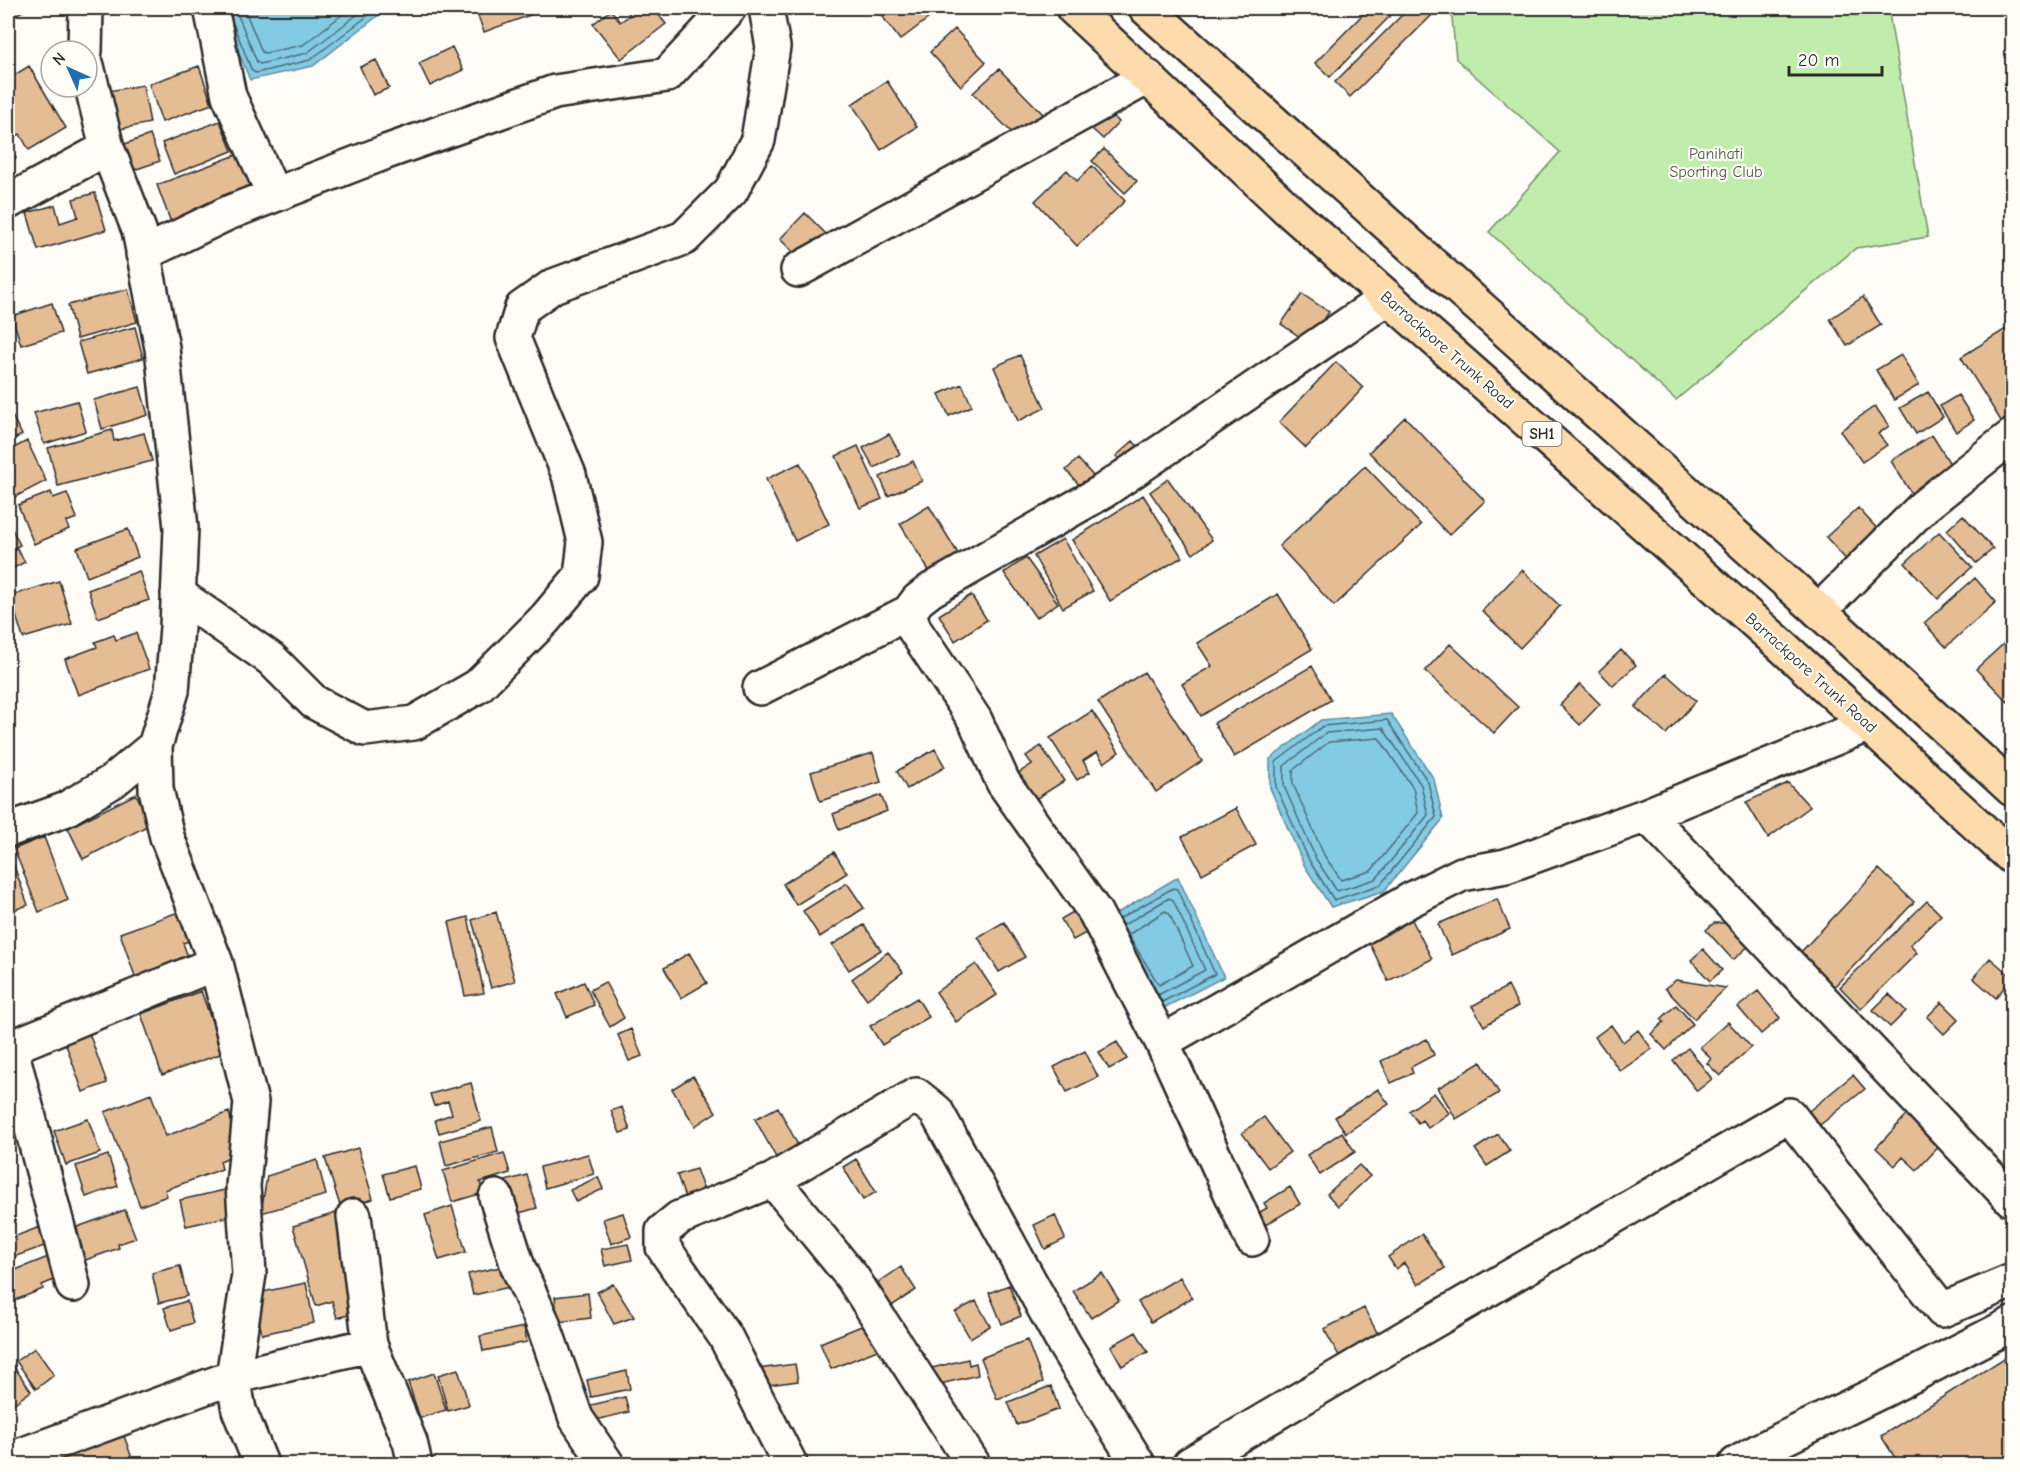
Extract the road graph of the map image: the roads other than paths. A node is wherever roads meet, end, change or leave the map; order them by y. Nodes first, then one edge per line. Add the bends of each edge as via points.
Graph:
1 (86, 8) edge
2 (211, 8) edge
3 (729, 8) edge
4 (766, 8) edge
5 (1073, 8) edge
6 (1146, 8) edge
7 (85, 39) edge
8 (1148, 77) junction
9 (95, 99) edge
10 (107, 148) junction
11 (274, 195) junction
12 (8, 202) edge
13 (143, 254) junction
14 (798, 270) dead end
15 (1387, 297) junction
16 (2013, 436) edge
17 (178, 594) junction
18 (1819, 611) junction
19 (909, 612) junction
20 (760, 688) dead end
21 (1867, 725) junction
22 (155, 747) junction
23 (2013, 789) edge
24 (1647, 815) junction
25 (8, 830) edge
26 (2013, 858) edge
27 (216, 963) junction
28 (1162, 1042) junction
29 (773, 1180) junction
30 (496, 1197) dead end
31 (2013, 1200) edge
32 (354, 1216) dead end
33 (1252, 1239) dead end
34 (2013, 1281) edge
35 (73, 1285) dead end
36 (2013, 1324) edge
37 (370, 1346) junction
38 (233, 1377) junction
39 (8, 1460) edge
40 (261, 1464) edge
41 (415, 1464) edge
42 (607, 1464) edge
43 (790, 1464) edge
44 (974, 1464) edge
45 (1138, 1464) edge
46 (1191, 1464) edge
47 (1736, 1464) edge

1 - 7 street
2 - 11 street via 229,96
3 - 11 street via 667,75 555,92
4 - 17 street via 773,47 758,140 731,191 684,238 554,286 522,308 513,338 569,475 585,543 581,576 545,619 478,686 414,723 365,729 314,702 271,660
5 - 8 main road, Barrackpore Trunk Road / SH1
6 - 18 main road
8 - 14 street
8 - 15 main road, Barrackpore Trunk Road / SH1
9 - 10 street
10 - 12 street
10 - 13 street
11 - 13 street
13 - 17 street via 162,348 181,528
15 - 19 street via 1102,492 931,590
15 - 21 main road, Barrackpore Trunk Road / SH1
16 - 18 street via 1924,506
17 - 22 street via 172,691
18 - 23 main road
19 - 20 street
19 - 28 street via 914,629 975,720 1003,782 1095,912
21 - 24 street
21 - 26 main road, Barrackpore Trunk Road / SH1
22 - 25 street via 113,781 64,810
22 - 27 street via 156,789 168,837
24 - 28 street via 1506,866 1462,874
24 - 31 street
27 - 35 street via 19,1044 12,1053
27 - 38 street via 250,1102 243,1186 249,1275
28 - 33 street
29 - 43 street via 679,1218 663,1231 663,1247 725,1336
29 - 44 street via 852,1277
29 - 45 street via 916,1095 936,1111 1064,1344
30 - 42 street via 518,1267 542,1321 576,1418
32 - 37 street
34 - 46 street via 1942,1310 1789,1115
36 - 47 street
37 - 38 street
37 - 41 street via 410,1442
38 - 39 street
38 - 40 street via 239,1410

